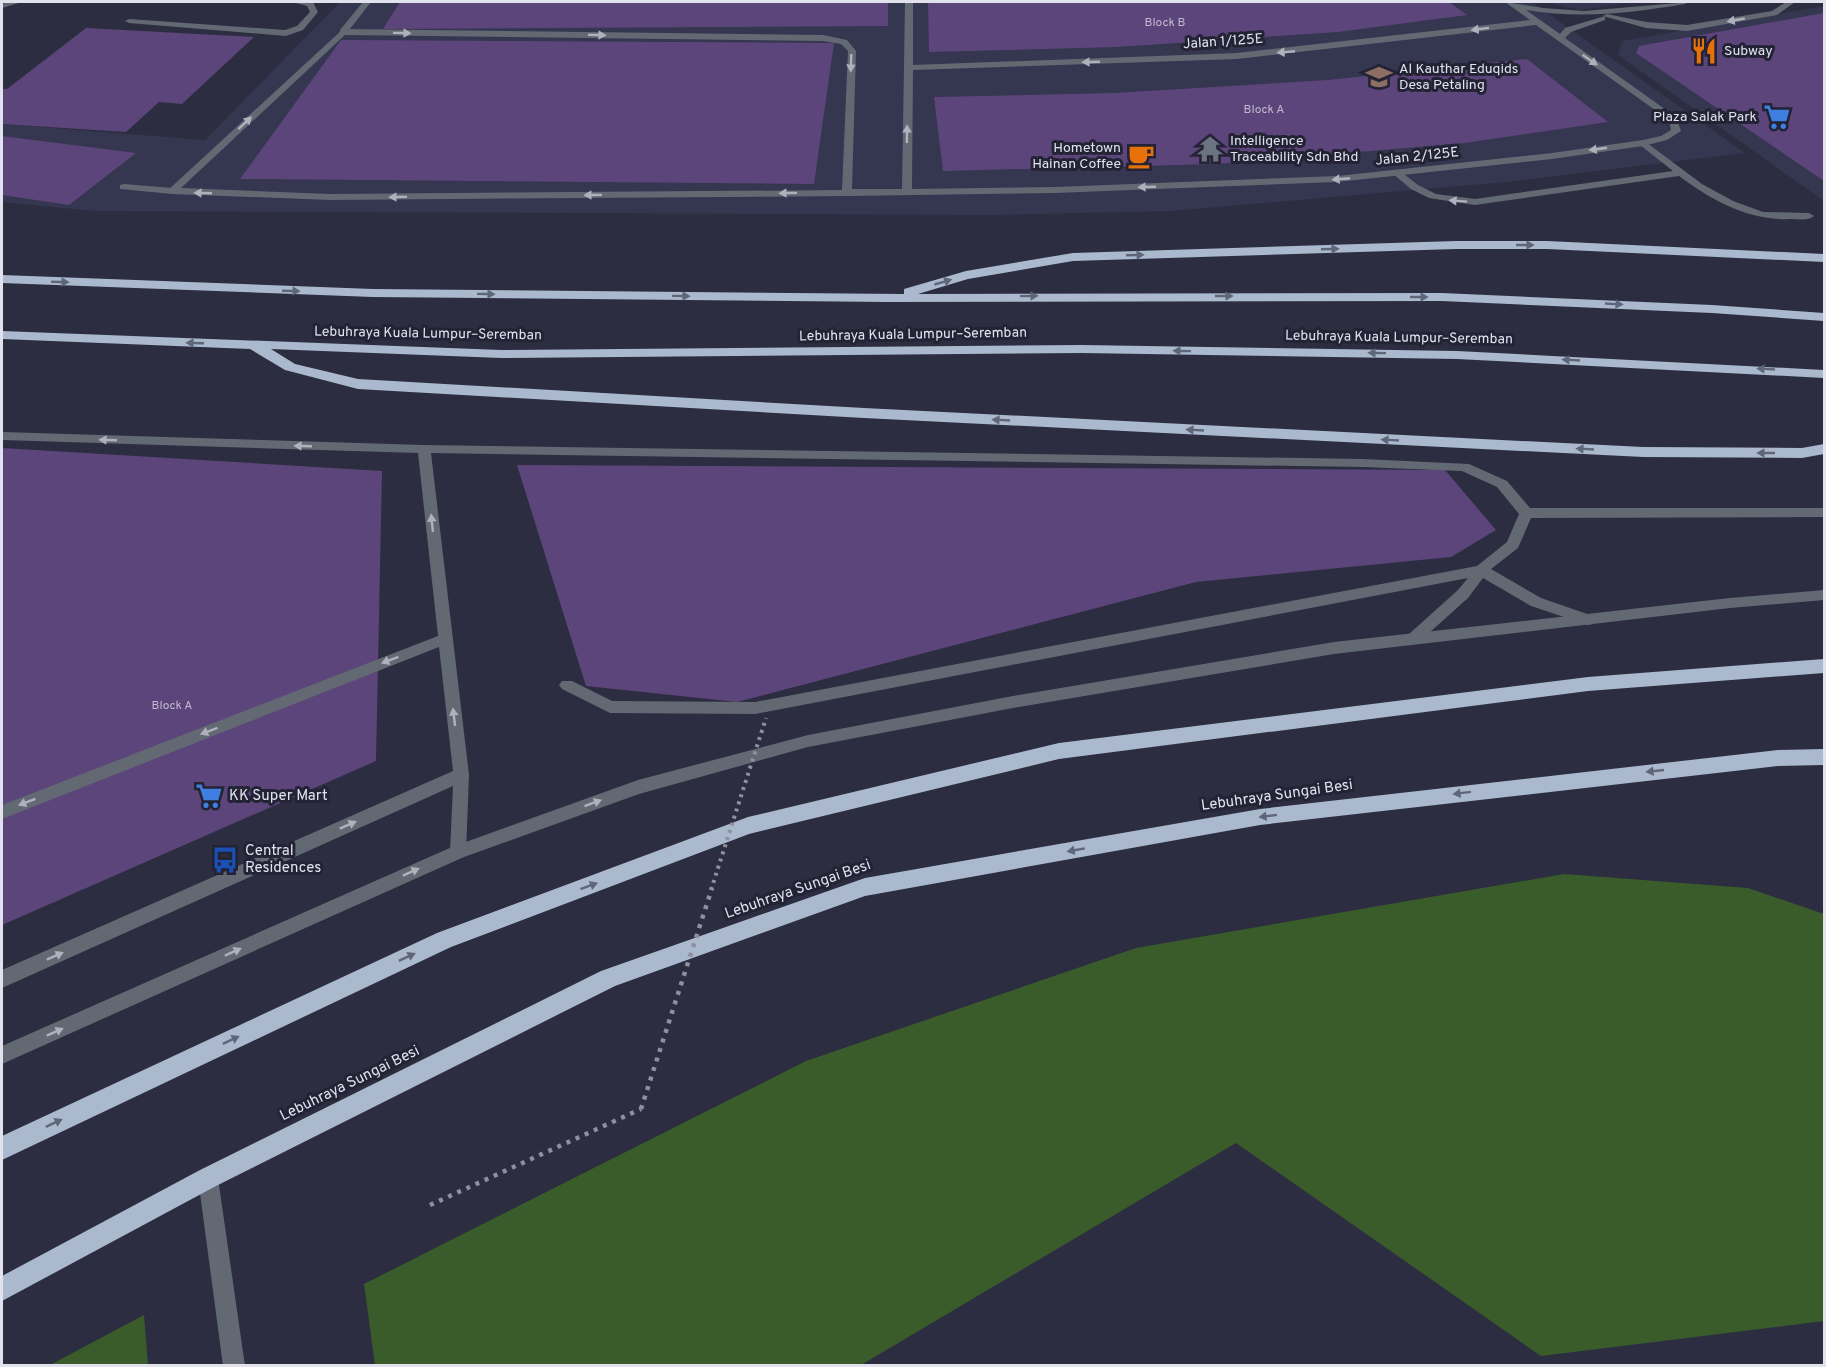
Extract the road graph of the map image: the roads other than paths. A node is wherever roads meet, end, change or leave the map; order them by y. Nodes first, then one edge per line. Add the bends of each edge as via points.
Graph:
1 (18, 2) edge
2 (296, 2) edge
3 (367, 2) edge
4 (909, 2) edge
5 (1685, 2) edge
6 (1791, 2) edge
7 (1512, 4) edge
8 (2, 6) edge
9 (1610, 15) junction
10 (129, 21) dead end
11 (1538, 22) junction
12 (343, 32) junction
13 (1560, 39) junction
14 (908, 68) junction
15 (1642, 143) junction
16 (1397, 173) junction
17 (1682, 173) junction
18 (124, 187) dead end
19 (172, 191) junction
20 (907, 192) junction
21 (847, 193) junction
22 (1809, 216) dead end
23 (1824, 258) edge
24 (2, 279) edge
25 (887, 298) junction
26 (1824, 317) edge
27 (2, 335) edge
28 (253, 345) junction
29 (1824, 374) edge
30 (2, 436) edge
31 (424, 449) junction
32 (1824, 449) edge
33 (1526, 513) junction
34 (1824, 513) edge
35 (1481, 570) junction
36 (1824, 595) edge
37 (1588, 620) junction
38 (1413, 638) junction
39 (445, 639) junction
40 (1824, 666) edge
41 (567, 685) dead end
42 (1824, 757) edge
43 (461, 775) junction
44 (2, 813) edge
45 (458, 852) junction
46 (2, 980) edge
47 (2, 1055) edge
48 (2, 1148) edge
49 (208, 1178) junction
50 (2, 1289) edge
51 (234, 1365) edge

1 - 8 street
2 - 10 street via 310,4 315,12 300,28 286,33
3 - 12 street
4 - 14 street
5 - 9 street
6 -> 9 street via 1774,13 1687,28 1646,25
7 - 9 street via 1572,14
7 - 11 street, Jalan 2/125E
9 - 13 street via 1568,30
11 - 13 street, Jalan 2/125E
11 -> 14 street, Jalan 1/125E via 1237,56
19 -> 12 street
12 -> 21 street via 823,38 844,42 852,51
13 -> 15 street, Jalan 2/125E via 1673,119 1676,131
20 -> 14 street
15 -> 16 street, Jalan 2/125E
15 - 17 street
17 -> 16 street via 1475,202 1431,197
16 -> 20 street, Jalan 2/125E via 1337,179 1055,190
17 - 22 street via 1732,206 1764,215
18 - 19 street, Jalan 2/125E
21 -> 19 street, Jalan 2/125E via 330,197
20 - 21 street, Jalan 2/125E
25 -> 23 highway via 966,275 1073,257 1547,245
24 -> 25 highway via 373,293
25 -> 26 highway via 1442,297
28 -> 27 highway, Lebuhraya Kuala Lumpur–Seremban
29 -> 28 highway, Lebuhraya Kuala Lumpur–Seremban via 1445,354 1082,349 501,354
32 -> 28 highway via 1802,453 1643,452 358,384 290,368
31 -> 30 street
31 - 33 street via 1464,467 1502,484
39 -> 31 street
33 - 34 street
33 - 35 street via 1514,545
35 - 37 street via 1536,602
35 - 38 street via 1463,594
35 - 41 street via 755,708 610,707
36 - 37 street
37 - 38 street
45 -> 38 street via 638,787 808,741 1024,700
43 -> 39 street
39 -> 44 street
48 -> 40 highway via 444,940 748,826 1059,751 1588,684
42 -> 49 highway, Lebuhraya Sungai Besi via 1702,766 1260,817 866,886 609,978
43 - 45 street
46 -> 43 street
47 -> 45 street
49 - 50 highway, Lebuhraya Sungai Besi
49 - 51 street

